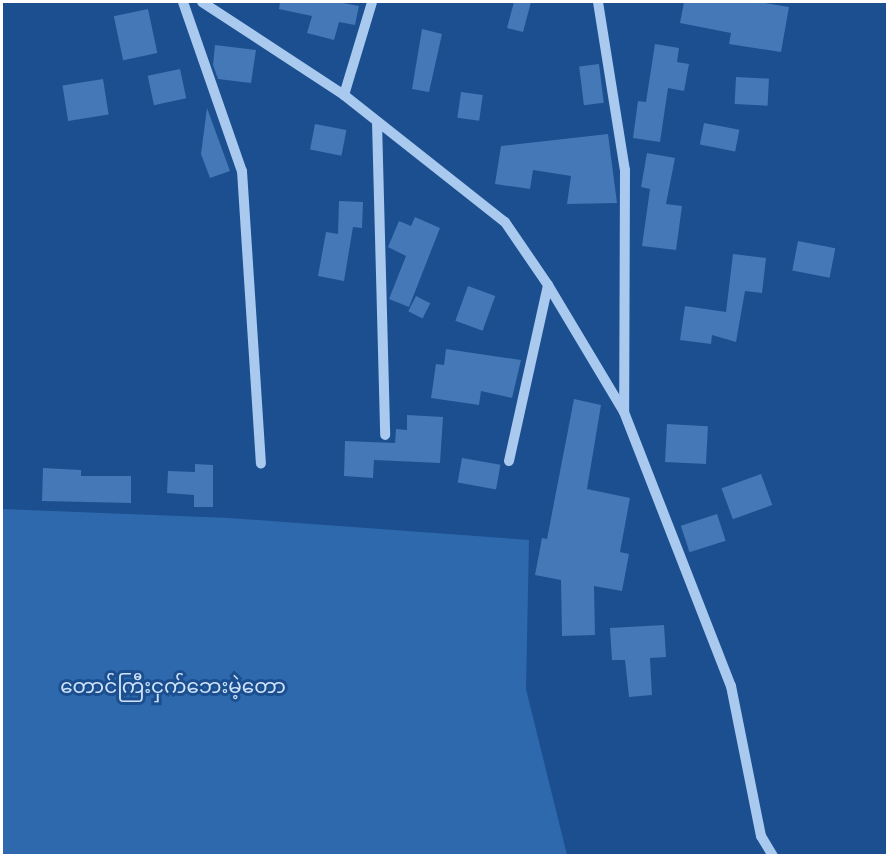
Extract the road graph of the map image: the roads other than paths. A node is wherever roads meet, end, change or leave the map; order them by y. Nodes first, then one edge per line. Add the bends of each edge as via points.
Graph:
1 (183, 2) edge
2 (202, 2) edge
3 (372, 2) edge
4 (598, 2) edge
5 (344, 95) junction
6 (377, 122) junction
7 (548, 285) junction
8 (624, 412) junction
9 (385, 435) dead end
10 (509, 461) dead end
11 (261, 463) dead end
12 (773, 855) edge

1 - 11 street via 242,171
2 - 5 street
3 - 5 street
4 - 8 street via 625,170
5 - 6 street
6 - 7 street via 505,222
6 - 9 street
7 - 8 street
7 - 10 street
8 - 12 street via 731,686 761,836

